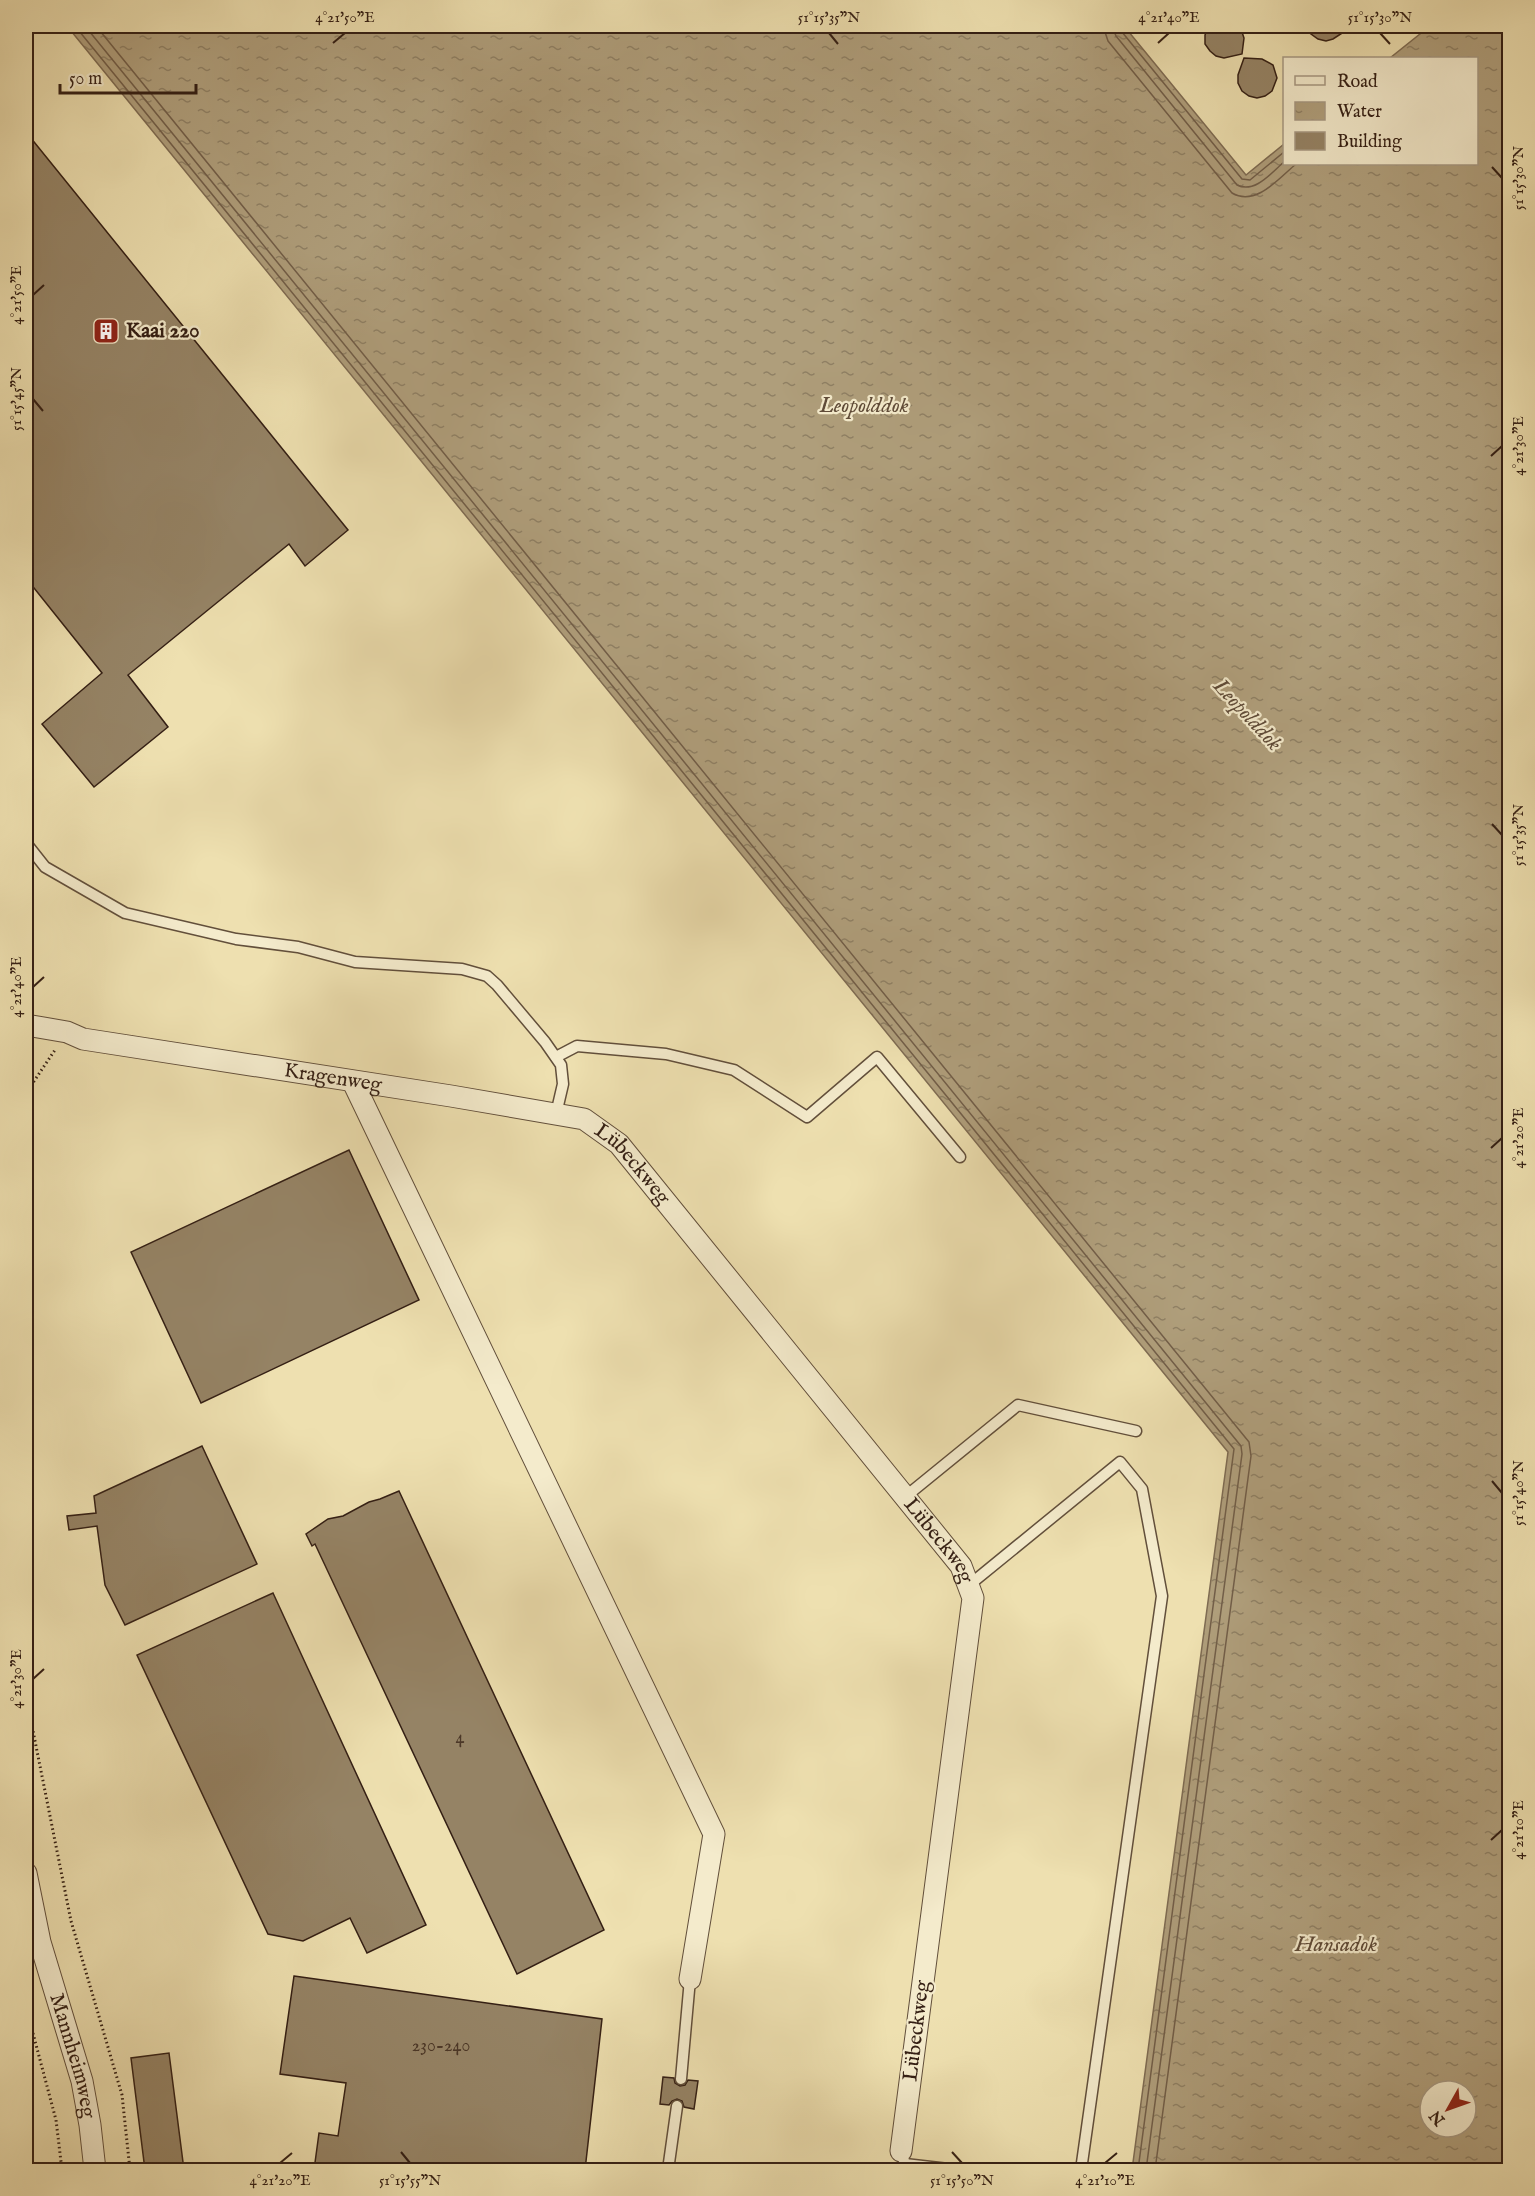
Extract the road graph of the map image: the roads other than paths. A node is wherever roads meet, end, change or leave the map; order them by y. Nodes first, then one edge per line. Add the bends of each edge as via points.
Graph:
1 (26, 843) edge
2 (26, 1025) edge
3 (26, 1039) edge
4 (83, 1039) junction
5 (556, 1057) junction
6 (353, 1082) junction
7 (556, 1114) junction
8 (584, 1119) joint
9 (960, 1157) dead end
10 (1136, 1431) dead end
11 (905, 1497) junction
12 (968, 1586) junction
13 (26, 1873) edge
14 (690, 1978) joint
15 (681, 2079) dead end
16 (677, 2106) dead end
17 (902, 2151) joint
18 (95, 2170) edge
19 (668, 2170) edge
20 (957, 2170) edge
21 (1081, 2170) edge

1 - 5 lane via 45,867 125,913 355,962 462,969 487,976
2 - 4 street, Kragenweg
3 - 4 street, Kragenweg via 70,1046
4 - 6 street, Kragenweg
5 - 7 lane via 563,1076
5 - 9 lane via 577,1046 666,1054 734,1070 807,1117 877,1058
6 - 7 street, Kragenweg
6 - 14 street via 714,1834
7 - 8 street, Kragenweg
8 - 11 street, Lübeckweg via 619,1144
10 - 11 lane via 1018,1405
11 - 12 street, Lübeckweg via 961,1566
12 - 17 street, Lübeckweg via 973,1598
12 - 21 lane via 1120,1462 1142,1489 1162,1596
13 - 18 street, Mannheimweg via 40,1942 82,2081
14 - 15 lane
16 - 19 lane
17 - 20 lane via 905,2164

